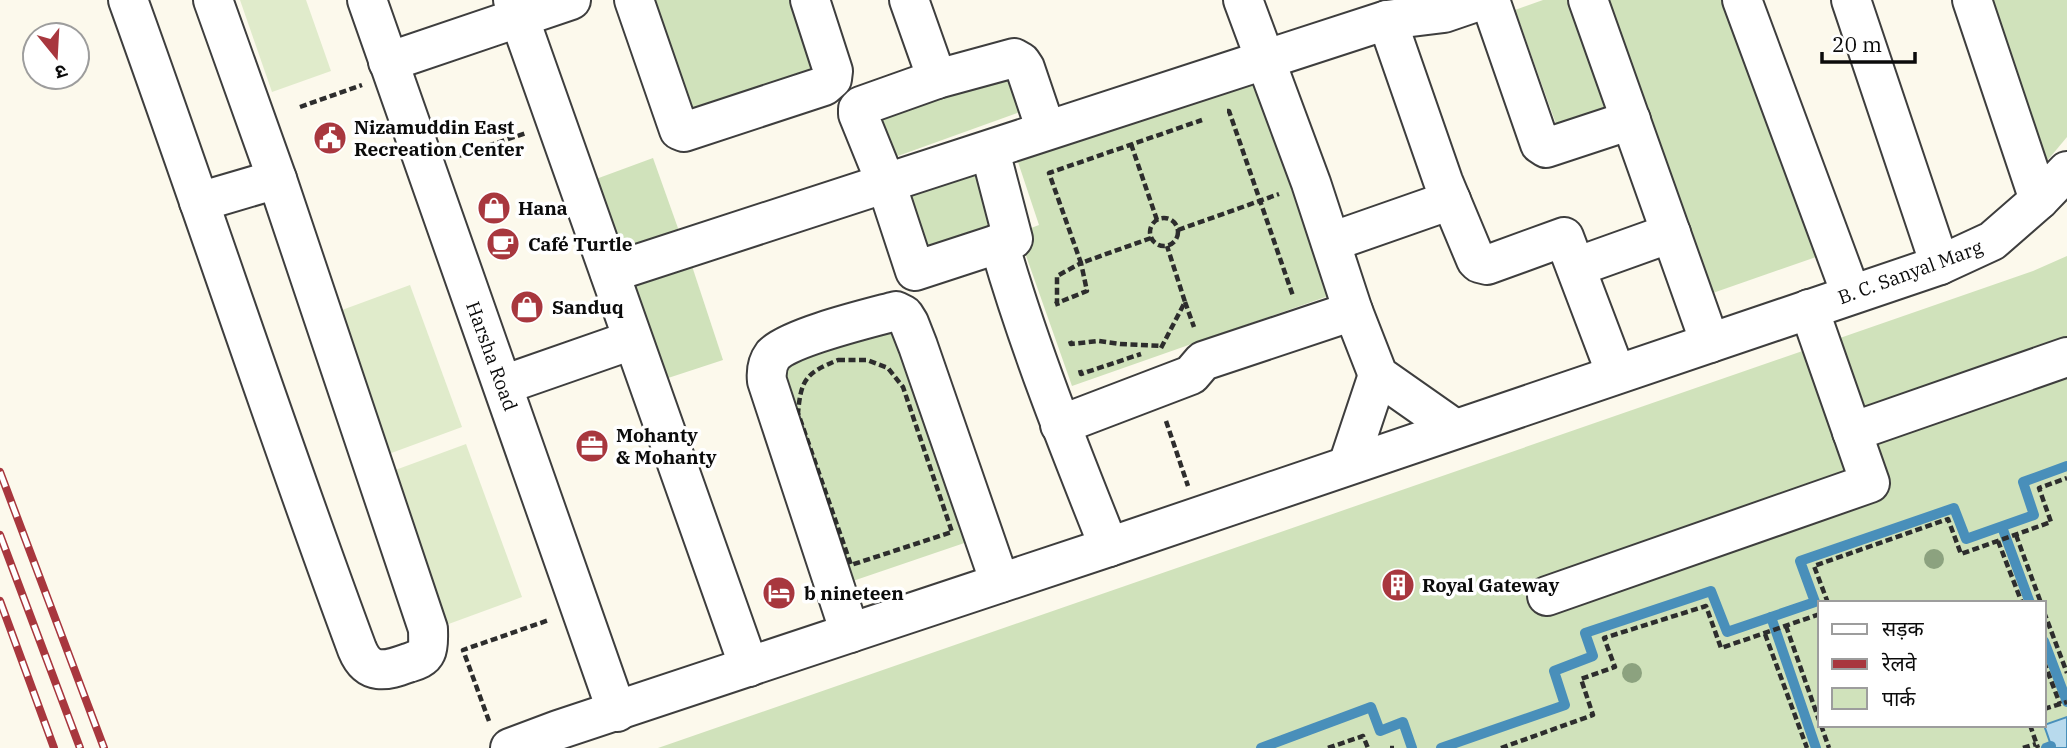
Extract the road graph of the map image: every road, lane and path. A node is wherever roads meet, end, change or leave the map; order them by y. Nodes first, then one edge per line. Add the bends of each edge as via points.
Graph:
1 (128, 0) edge
2 (213, 0) edge
3 (366, 0) edge
4 (571, 0) edge
5 (634, 0) edge
6 (810, 0) edge
7 (909, 0) edge
8 (1243, 0) edge
9 (1482, 0) edge
10 (1490, 0) edge
11 (1588, 0) edge
12 (1742, 0) edge
13 (1851, 0) edge
14 (1972, 0) edge
15 (1442, 7) edge
16 (516, 9) edge
17 (1387, 20) junction
18 (1265, 58) junction
19 (390, 68) junction
20 (937, 79) junction
21 (300, 107) dead end
22 (1118, 107) junction
23 (1216, 115) dead end
24 (1204, 119) dead end
25 (1630, 120) junction
26 (557, 123) junction
27 (1046, 130) junction
28 (1131, 145) junction
29 (990, 151) junction
30 (424, 167) junction
31 (2067, 171) edge
32 (277, 178) junction
33 (886, 183) junction
34 (1311, 183) junction
35 (1451, 200) junction
36 (2039, 200) junction
37 (1260, 201) junction
38 (199, 202) junction
39 (1157, 220) junction
40 (1178, 230) junction
41 (1671, 233) junction
42 (1151, 238) junction
43 (1331, 242) junction
44 (999, 243) junction
45 (1080, 263) junction
46 (1940, 265) junction
47 (1576, 267) junction
48 (915, 271) junction
49 (610, 273) junction
50 (1851, 295) junction
51 (1294, 298) dead end
52 (1185, 302) dead end
53 (1057, 303) junction
54 (1809, 309) junction
55 (1353, 310) junction
56 (897, 311) junction
57 (1061, 314) dead end
58 (1068, 334) dead end
59 (1196, 334) dead end
60 (632, 340) junction
61 (1173, 342) dead end
62 (1710, 343) junction
63 (1071, 344) junction
64 (1162, 346) junction
65 (1074, 354) dead end
66 (2067, 357) edge
67 (838, 360) dead end
68 (1078, 364) dead end
69 (1616, 374) junction
70 (1378, 375) junction
71 (503, 385) junction
72 (1060, 425) junction
73 (1455, 429) junction
74 (1852, 432) junction
75 (809, 446) dead end
76 (1348, 465) junction
77 (2067, 478) edge
78 (2015, 534) junction
79 (1998, 541) junction
80 (1109, 547) junction
81 (1000, 583) junction
82 (1547, 596) dead end
83 (1827, 601) edge
84 (2021, 601) edge
85 (2040, 601) edge
86 (1818, 615) edge
87 (2046, 617) edge
88 (553, 618) dead end
89 (1786, 626) junction
90 (850, 634) junction
91 (1765, 634) junction
92 (749, 667) junction
93 (2046, 667) edge
94 (2067, 673) edge
95 (2067, 702) edge
96 (2060, 704) junction
97 (2046, 708) edge
98 (617, 712) junction
99 (1818, 716) edge
100 (1822, 727) edge
101 (2031, 727) edge
102 (1526, 739) junction
103 (501, 740) edge
104 (2037, 746) edge
105 (1328, 748) edge
106 (1367, 748) edge
107 (1502, 748) edge
108 (1530, 748) edge
109 (1807, 748) edge
110 (1829, 748) edge
111 (2023, 748) edge

1 - 38 street
2 - 32 street
3 - 19 street, Harsha Road
4 - 16 street
5 - 6 street via 679,130 684,132 824,86 832,79
7 - 20 street
8 - 18 street
9 - 15 street
10 - 25 street via 1543,147
11 - 25 street
12 - 50 street
13 - 46 street
14 - 36 street
15 - 17 street
16 - 19 street
16 - 26 street
17 - 18 street
17 - 35 street
18 - 22 street
18 - 34 street
19 - 21 path
19 - 30 street, Harsha Road
20 - 27 street via 1018,59
20 - 33 street via 858,109
22 - 27 street
22 - 28 path
23 - 37 path via 1229,111
24 - 28 path
25 - 41 street
26 - 30 path
26 - 49 street
27 - 29 street
28 - 39 path
28 - 45 path via 1049,173
29 - 33 street
29 - 44 street via 1013,239
30 - 71 street, Harsha Road
31 - 36 street, B. C. Sanyal Marg
32 - 38 street
32 - 38 street via 428,629 421,658 387,671 367,664 357,649
33 - 48 street
33 - 49 street
34 - 37 path
34 - 43 street
35 - 43 street
35 - 47 street via 1479,264 1564,237
36 - 46 street, B. C. Sanyal Marg via 1992,241
37 - 40 path
37 - 51 path
39 - 40 path via 1170,219
39 - 42 path via 1150,228
40 - 42 path via 1167,246
41 - 47 street
41 - 62 street
42 - 45 path
43 - 55 street
44 - 48 street
44 - 72 street
45 - 53 path via 1057,276
45 - 53 path via 1087,292
46 - 50 street, B. C. Sanyal Marg
47 - 69 street
48 - 56 street via 916,289
49 - 60 street
50 - 54 street, B. C. Sanyal Marg
52 - 59 path
53 - 57 path
54 - 62 street, B. C. Sanyal Marg
54 - 74 street
55 - 70 street
55 - 72 street via 1203,361 1191,374
56 - 81 street via 904,315 918,346
56 - 90 street via 782,348 766,369
58 - 63 path
60 - 71 street
60 - 92 street
61 - 64 path
62 - 69 street, B. C. Sanyal Marg
63 - 64 path via 1099,341
63 - 65 path
64 - 68 path via 1081,374
66 - 74 street
67 - 75 path via 867,360 888,368 903,387 952,532 851,565
69 - 73 street, B. C. Sanyal Marg
70 - 73 street
70 - 76 street
71 - 98 street, Harsha Road
72 - 80 street
73 - 76 street, B. C. Sanyal Marg
74 - 82 street via 1870,483
76 - 80 street, B. C. Sanyal Marg
77 - 78 path via 2039,488 2051,522
78 - 79 path
78 - 85 path
79 - 83 path via 1961,554 1948,520 1814,566
79 - 84 path
80 - 81 street, B. C. Sanyal Marg
81 - 90 street, B. C. Sanyal Marg
86 - 89 path
87 - 94 path
88 - 103 path via 463,650
89 - 91 path
89 - 99 path
90 - 92 street, B. C. Sanyal Marg
91 - 102 path via 1721,648 1706,606 1604,638 1615,667 1581,679 1593,715
91 - 109 path
92 - 98 street, B. C. Sanyal Marg
93 - 96 path
95 - 96 path
96 - 97 path
98 - 103 street, B. C. Sanyal Marg via 558,730
100 - 110 path
101 - 104 path
102 - 107 path
102 - 108 path
104 - 111 path
105 - 106 path via 1363,736

